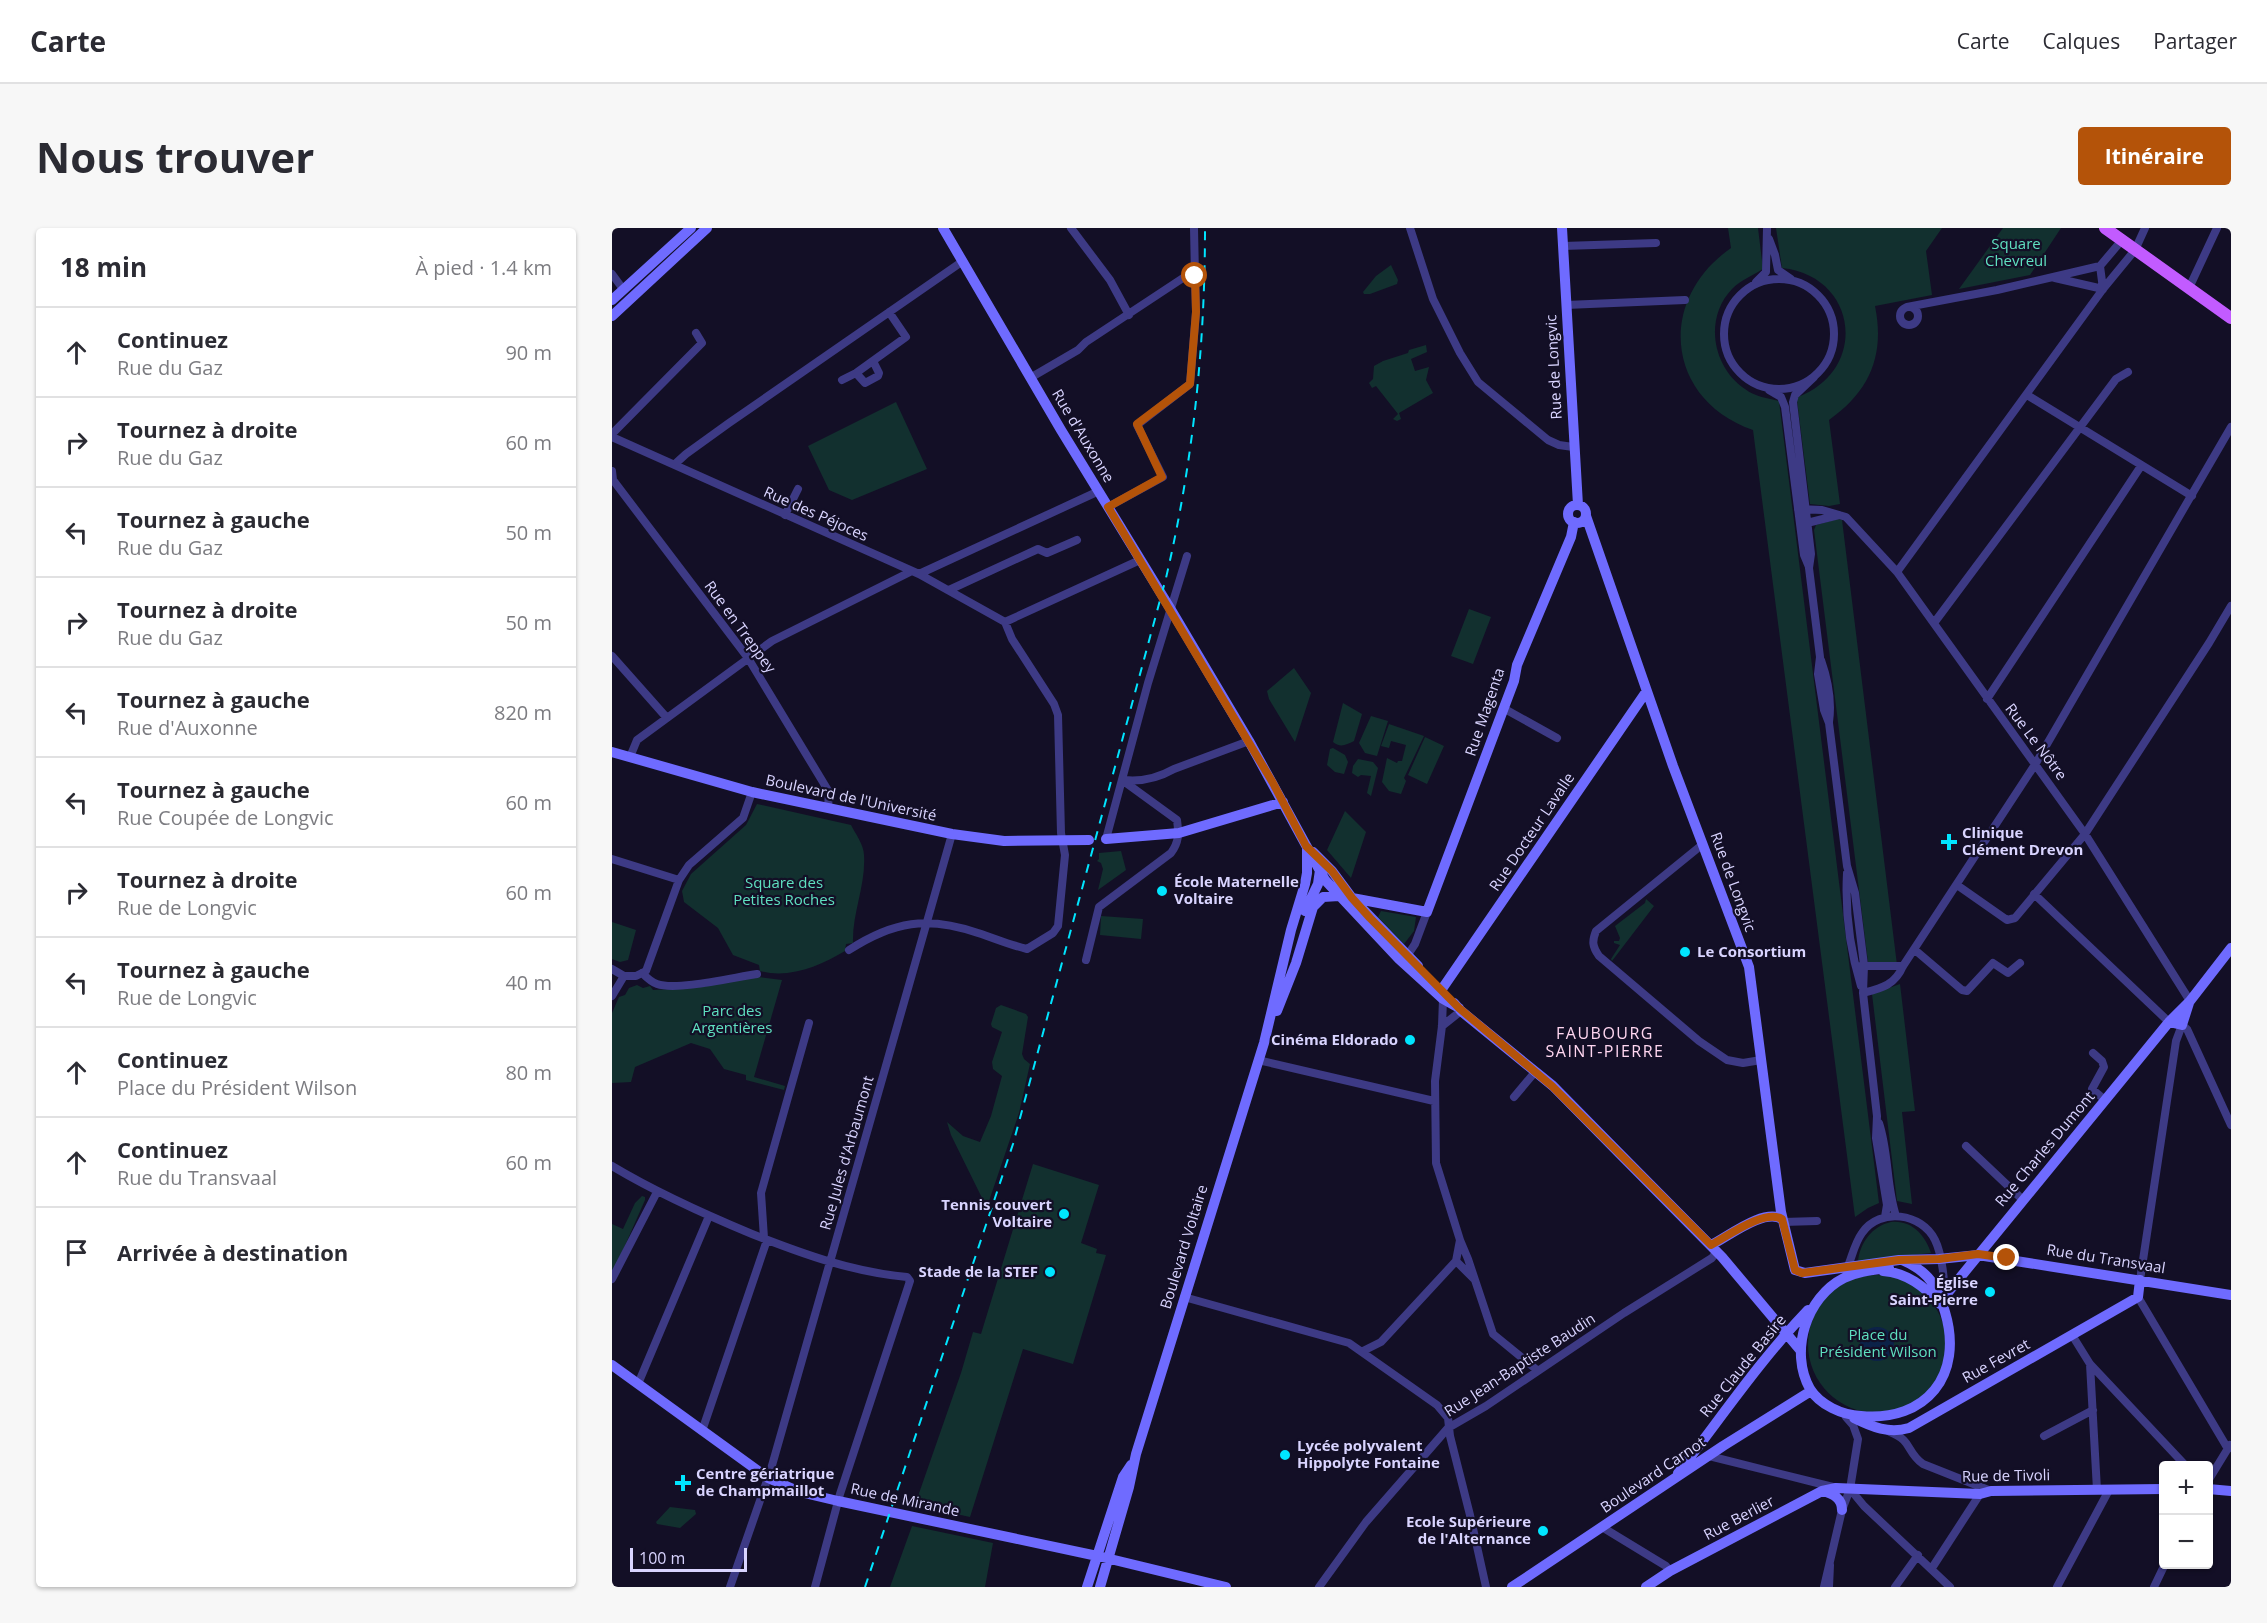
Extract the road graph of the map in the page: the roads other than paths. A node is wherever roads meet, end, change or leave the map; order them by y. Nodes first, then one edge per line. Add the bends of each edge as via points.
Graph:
1 (691, 228) edge
2 (707, 228) edge
3 (943, 228) edge
4 (1071, 228) edge
5 (1194, 228) edge
6 (1410, 228) edge
7 (1416, 228) edge
8 (1562, 228) edge
9 (1767, 228) edge
10 (2105, 228) edge
11 (2145, 228) edge
12 (2217, 228) edge
13 (1413, 237) junction
14 (1768, 238) junction
15 (2122, 240) junction
16 (1656, 243) dead end
17 (1563, 246) junction
18 (2135, 250) junction
19 (963, 261) junction
20 (2100, 266) junction
21 (612, 274) edge
22 (1195, 276) junction
23 (2051, 277) junction
24 (1806, 286) junction
25 (2189, 288) junction
26 (623, 289) junction
27 (2103, 289) junction
28 (1745, 291) junction
29 (612, 300) edge
30 (1685, 300) dead end
31 (1566, 305) junction
32 (1907, 307) dead end
33 (889, 312) junction
34 (1129, 315) junction
35 (612, 316) edge
36 (2231, 318) edge
37 (696, 333) dead end
38 (873, 361) junction
39 (2128, 372) dead end
40 (856, 373) junction
41 (1814, 377) junction
42 (1030, 378) junction
43 (842, 380) dead end
44 (1757, 384) junction
45 (2027, 395) junction
46 (2231, 427) edge
47 (2080, 428) junction
48 (614, 437) edge
49 (612, 447) edge
50 (1573, 447) junction
51 (675, 464) junction
52 (2141, 466) junction
53 (612, 471) edge
54 (798, 489) dead end
55 (1099, 491) junction
56 (2192, 496) junction
57 (1578, 505) junction
58 (1108, 507) junction
59 (1802, 509) junction
60 (785, 515) junction
61 (1839, 515) junction
62 (1578, 520) junction
63 (1804, 524) junction
64 (1077, 540) dead end
65 (1188, 556) dead end
66 (1140, 560) junction
67 (1897, 572) junction
68 (915, 573) junction
69 (949, 590) junction
70 (2231, 606) edge
71 (1170, 608) junction
72 (1005, 622) junction
73 (1934, 623) junction
74 (612, 656) edge
75 (748, 658) junction
76 (1646, 692) junction
77 (1987, 699) junction
78 (1503, 708) junction
79 (667, 718) junction
80 (1557, 738) dead end
81 (1249, 741) junction
82 (612, 752) edge
83 (630, 757) junction
84 (2036, 763) junction
85 (1122, 780) junction
86 (752, 792) junction
87 (1283, 802) junction
88 (828, 808) junction
89 (1179, 833) junction
90 (952, 834) junction
91 (2085, 834) junction
92 (1106, 839) joint
93 (1089, 840) dead end
94 (1063, 841) junction
95 (1702, 844) junction
96 (1306, 846) junction
97 (1320, 858) junction
98 (612, 859) edge
99 (1322, 877) junction
100 (679, 880) junction
101 (1305, 884) junction
102 (1957, 885) junction
103 (1341, 890) junction
104 (2034, 894) junction
105 (1352, 898) junction
106 (1388, 905) junction
107 (1427, 912) junction
108 (1368, 921) junction
109 (925, 923) junction
110 (2231, 948) edge
111 (849, 950) dead end
112 (1915, 950) junction
113 (1407, 956) junction
114 (1086, 960) dead end
115 (2020, 963) dead end
116 (1859, 966) junction
117 (1903, 966) junction
118 (612, 969) edge
119 (642, 973) junction
120 (757, 974) dead end
121 (624, 976) junction
122 (1289, 976) junction
123 (1863, 993) junction
124 (1443, 994) junction
125 (612, 996) edge
126 (2190, 1001) junction
127 (1460, 1010) junction
128 (2169, 1022) junction
129 (809, 1023) dead end
130 (2182, 1024) junction
131 (1442, 1026) junction
132 (1264, 1043) junction
133 (2092, 1053) dead end
134 (1258, 1060) junction
135 (1761, 1060) junction
136 (1535, 1072) junction
137 (1514, 1097) dead end
138 (2105, 1100) junction
139 (1434, 1101) junction
140 (1877, 1116) junction
141 (2231, 1125) edge
142 (1966, 1146) dead end
143 (612, 1166) edge
144 (657, 1192) junction
145 (2023, 1200) junction
146 (709, 1216) junction
147 (1896, 1216) junction
148 (1885, 1217) junction
149 (1783, 1221) junction
150 (1817, 1221) dead end
151 (765, 1239) junction
152 (1460, 1240) junction
153 (1714, 1248) junction
154 (1978, 1254) junction
155 (1939, 1259) junction
156 (1899, 1260) junction
157 (1456, 1261) junction
158 (830, 1262) junction
159 (1913, 1265) junction
160 (1848, 1266) junction
161 (1873, 1270) junction
162 (612, 1279) edge
163 (2140, 1280) junction
164 (1476, 1281) junction
165 (1839, 1281) junction
166 (2231, 1295) edge
167 (1945, 1296) junction
168 (1184, 1297) junction
169 (2138, 1297) junction
170 (1817, 1301) junction
171 (1945, 1310) junction
172 (1786, 1332) junction
173 (2072, 1335) junction
174 (1381, 1342) junction
175 (1363, 1351) junction
176 (1801, 1351) junction
177 (1378, 1362) junction
178 (2090, 1364) junction
179 (612, 1365) edge
180 (1537, 1370) junction
181 (638, 1384) junction
182 (1811, 1391) junction
183 (2093, 1410) junction
184 (1846, 1414) junction
185 (1881, 1417) junction
186 (1871, 1426) junction
187 (1448, 1428) junction
188 (1712, 1430) junction
189 (702, 1431) junction
190 (1886, 1431) junction
191 (2044, 1436) dead end
192 (1858, 1439) junction
193 (1723, 1446) junction
194 (2229, 1446) edge
195 (1709, 1456) junction
196 (1134, 1459) junction
197 (2181, 1461) edge
198 (2213, 1473) edge
199 (768, 1478) junction
200 (1673, 1480) junction
201 (1836, 1488) junction
202 (1850, 1489) junction
203 (2159, 1489) edge
204 (2213, 1489) edge
205 (2097, 1490) junction
206 (2109, 1490) junction
207 (1822, 1491) junction
208 (2231, 1491) edge
209 (1986, 1492) junction
210 (838, 1501) junction
211 (1842, 1510) junction
212 (1602, 1527) junction
213 (1097, 1556) junction
214 (1916, 1557) junction
215 (1109, 1559) junction
216 (1830, 1561) junction
217 (1932, 1568) junction
218 (2163, 1569) edge
219 (1670, 1571) junction
220 (730, 1587) edge
221 (815, 1587) edge
222 (1087, 1587) edge
223 (1100, 1587) edge
224 (1226, 1587) edge
225 (1319, 1587) edge
226 (1486, 1587) edge
227 (1512, 1587) edge
228 (1646, 1587) edge
229 (1824, 1587) edge
230 (1830, 1587) edge
231 (1895, 1587) edge
232 (1950, 1587) edge
233 (2057, 1587) edge
234 (2154, 1587) edge

1 - 26 main road
2 - 35 main road
3 - 19 main road, Rue d'Auxonne
4 - 34 street via 1110,280
5 - 22 street
6 - 13 street
7 - 13 street
8 - 17 main road, Rue de Longvic
9 - 14 street
10 - 15 main road
11 - 18 street
12 - 25 street
13 - 50 street via 1433,299 1478,382 1548,440
14 - 24 street via 1778,270
14 - 28 street via 1766,272
15 - 18 main road
15 - 20 street
16 - 17 street
17 - 31 main road, Rue de Longvic
18 - 25 main road
18 - 27 street
19 - 33 street
19 - 42 main road, Rue d'Auxonne
20 - 23 street
20 - 27 street
21 - 26 street
22 - 34 street via 1186,276
22 - 58 street via 1190,384 1137,424 1162,477
23 - 27 street
23 - 32 street
24 - 28 street via 1790,280 1772,280
24 - 41 street via 1826,304 1834,330 1830,356
25 - 36 main road
26 - 29 main road
27 - 45 street
28 - 44 street via 1730,309 1724,336 1734,365
30 - 31 street
31 - 50 main road, Rue de Longvic
33 - 38 street via 906,337
33 - 51 street
34 - 42 street
37 - 48 street via 702,343
38 - 40 street
38 - 40 street via 878,376 865,383
39 - 47 street via 2116,379
40 - 43 street
41 - 44 street via 1787,388
41 - 59 street via 1793,402
42 - 55 main road, Rue d'Auxonne
44 - 59 street via 1784,402
45 - 47 street
45 - 67 street
46 - 56 street
47 - 52 street
47 - 73 street
48 - 49 street
48 - 51 street, Rue des Péjoces
50 - 57 main road, Rue de Longvic
51 - 60 street, Rue des Péjoces
52 - 56 street
52 - 77 street
53 - 75 street, Rue en Treppey via 613,480
54 - 60 street
55 - 58 main road, Rue d'Auxonne
55 - 68 street
56 - 84 street
57 - 62 main road, Rue de Longvic via 1583,508
57 - 62 main road, Rue Magenta via 1568,513 1569,518
58 - 66 main road, Rue d'Auxonne
59 - 61 street, Rue Le Nôtre
59 - 63 street
60 - 68 street, Rue des Péjoces
61 - 63 street
61 - 67 street, Rue Le Nôtre via 1846,517
62 - 76 main road, Rue de Longvic via 1593,535
62 - 78 main road, Rue Magenta
63 - 116 street via 1811,554 1809,568 1820,657 1831,709 1829,723 1847,866 1855,893
64 - 69 street via 1047,553 1038,549
65 - 71 street
66 - 71 main road, Rue d'Auxonne
66 - 72 street
67 - 73 street, Rue Le Nôtre
68 - 69 street, Rue des Péjoces
68 - 75 street via 796,627
69 - 72 street, Rue des Péjoces
70 - 91 street
71 - 81 main road, Rue d'Auxonne
71 - 85 street
72 - 94 street via 1058,715
73 - 77 street, Rue Le Nôtre
74 - 79 street
75 - 79 street
75 - 88 street, Rue en Treppey via 829,792
76 - 95 main road, Rue de Longvic
76 - 124 main road, Rue Docteur Lavalle
77 - 84 street, Rue Le Nôtre
78 - 80 street
78 - 107 main road, Rue Magenta
79 - 83 street via 637,740
81 - 85 street via 1164,775 1139,782
81 - 87 main road, Rue d'Auxonne
82 - 83 main road, Boulevard de l'Université
83 - 86 main road, Boulevard de l'Université
84 - 91 street, Rue Le Nôtre
84 - 102 street
85 - 89 street via 1177,820
85 - 92 street
86 - 88 main road, Boulevard de l'Université
86 - 100 street via 742,818 689,865
87 - 89 main road
87 - 96 main road, Rue d'Auxonne
88 - 90 main road, Boulevard de l'Université
89 - 92 main road
89 - 114 street via 1178,844 1171,853 1099,907
90 - 94 main road, Boulevard de l'Université via 1004,841
90 - 109 street, Rue Jules d'Arbaumont
91 - 104 street
91 - 126 street, Rue Le Nôtre
93 - 94 main road, Boulevard de l'Université
94 - 109 street via 1058,926 1030,948
95 - 135 main road, Rue de Longvic via 1749,967
95 - 135 street via 1596,931 1593,948 1684,1029 1727,1060
96 - 97 main road, Rue d'Auxonne
96 - 99 main road, Rue d'Auxonne
96 - 101 main road, Boulevard Voltaire
97 - 99 main road, Boulevard Voltaire
97 - 103 main road, Rue d'Auxonne
98 - 100 street
99 - 101 main road
99 - 103 main road, Rue d'Auxonne
99 - 122 main road, Boulevard Voltaire via 1300,927
100 - 119 street via 649,967
101 - 132 main road, Boulevard Voltaire
102 - 104 street via 2010,920
102 - 112 street
103 - 105 main road, Rue d'Auxonne
103 - 108 main road, Rue d'Auxonne
103 - 122 main road, Boulevard Voltaire via 1317,901
104 - 128 street
105 - 106 main road
105 - 108 main road, Rue d'Auxonne
106 - 107 main road
106 - 108 main road via 1375,911
107 - 113 street
108 - 113 main road, Rue d'Auxonne
108 - 124 main road, Rue d'Auxonne via 1424,981
109 - 111 street via 890,928
109 - 158 street, Rue Jules d'Arbaumont
110 - 126 main road, Rue Charles Dumont
112 - 115 street via 1967,991 1992,963 2008,973
112 - 117 street
113 - 124 main road, Rue d'Auxonne
116 - 117 street
116 - 123 street
117 - 123 street via 1888,986
118 - 121 street
119 - 120 street via 664,986
119 - 121 street
121 - 125 street
122 - 132 main road, Boulevard Voltaire
123 - 140 street
124 - 127 main road, Rue d'Auxonne
124 - 131 street
126 - 128 main road, Rue Charles Dumont
126 - 130 main road, Rue Charles Dumont
127 - 131 street
127 - 136 main road, Rue d'Auxonne
128 - 130 main road
128 - 138 main road, Rue Charles Dumont
129 - 151 street via 761,1192
130 - 141 street
130 - 163 street via 2176,1041
131 - 139 street
132 - 134 main road, Boulevard Voltaire
133 - 138 street via 2104,1066 2092,1089
134 - 139 street
134 - 168 main road, Boulevard Voltaire
135 - 149 main road, Rue de Longvic
136 - 137 street
136 - 153 main road, Rue d'Auxonne
138 - 145 main road, Rue Charles Dumont
139 - 152 street via 1436,1163
140 - 147 street
140 - 148 street
142 - 145 street
143 - 144 street
144 - 146 street
144 - 162 street
145 - 154 main road, Rue Charles Dumont
146 - 151 street
146 - 181 street
147 - 148 street
147 - 155 street via 1926,1228 1934,1238
148 - 160 street via 1861,1234
149 - 150 street
149 - 153 main road via 1776,1215 1764,1217
149 - 160 main road, Rue de Longvic via 1798,1272
151 - 158 street
151 - 189 street
152 - 157 street
152 - 164 street
153 - 172 main road, Rue d'Auxonne
153 - 180 street, Rue Jean-Baptiste Baudin via 1713,1258
154 - 155 main road, Rue du Transvaal
154 - 163 main road, Rue du Transvaal
154 - 167 main road, Rue Charles Dumont
155 - 156 main road
155 - 159 main road
155 - 167 street
156 - 159 main road
156 - 160 main road
157 - 164 street
157 - 174 street
158 - 199 street, Rue Jules d'Arbaumont
158 - 210 street via 907,1277 910,1284
159 - 161 main road
159 - 171 main road via 1928,1275
160 - 165 street
161 - 165 main road
161 - 171 main road via 1910,1278
163 - 166 main road, Rue du Transvaal
163 - 169 main road
164 - 180 street via 1493,1334
165 - 170 main road
167 - 171 street
168 - 175 street via 1349,1343
168 - 196 main road, Boulevard Voltaire
169 - 173 main road, Rue Fevret
169 - 194 street
170 - 172 main road, Rue Claude Basire
170 - 176 main road via 1808,1319
171 - 185 main road via 1951,1349 1943,1378 1914,1407
172 - 176 main road, Rue d'Auxonne
172 - 188 main road, Rue Claude Basire
173 - 178 street
173 - 190 main road, Rue Fevret via 1923,1422 1901,1431
174 - 175 street
174 - 177 street
175 - 177 street
176 - 182 main road
177 - 187 street via 1437,1405 1448,1418
178 - 183 street
178 - 197 street
179 - 181 main road, Rue de Mirande
180 - 187 street, Rue Jean-Baptiste Baudin
181 - 189 main road, Rue de Mirande
182 - 184 main road
182 - 193 main road, Boulevard Carnot
183 - 191 street
183 - 205 street
184 - 185 main road
184 - 186 main road, Rue Fevret
184 - 192 street
185 - 186 street
186 - 190 main road, Rue Fevret
186 - 192 street
187 - 225 street, Rue Jean-Baptiste Baudin via 1366,1522
187 - 226 street
188 - 193 main road via 1712,1439
188 - 200 main road, Rue Claude Basire
189 - 199 main road, Rue de Mirande
190 - 209 street via 1902,1437 1923,1464
192 - 202 street
193 - 195 main road, Boulevard Carnot
194 - 198 street
195 - 200 main road, Boulevard Carnot
195 - 201 street
196 - 213 main road, Boulevard Voltaire via 1123,1478
196 - 215 main road, Boulevard Voltaire
199 - 210 main road, Rue de Mirande via 800,1492
199 - 220 street, Rue Jules d'Arbaumont
200 - 212 main road, Boulevard Carnot
201 - 202 main road, Rue Berlier
201 - 207 main road, Rue Berlier
202 - 209 main road, Rue de Tivoli
202 - 211 street
202 - 214 street
203 - 206 main road, Rue de Tivoli
204 - 208 main road
205 - 206 main road, Rue de Tivoli
205 - 209 main road, Rue de Tivoli
206 - 233 street
207 - 211 main road via 1838,1498
207 - 219 main road, Rue Berlier
209 - 217 street
210 - 213 main road, Rue de Mirande
210 - 221 street
211 - 216 street
212 - 219 street
212 - 227 main road, Boulevard Carnot
213 - 215 main road, Rue de Mirande
213 - 222 main road, Boulevard Voltaire
214 - 217 street
214 - 231 street
215 - 223 main road, Boulevard Voltaire
215 - 224 main road, Rue de Mirande
216 - 229 street
216 - 230 street
217 - 232 street
218 - 234 street
219 - 228 main road, Rue Berlier

